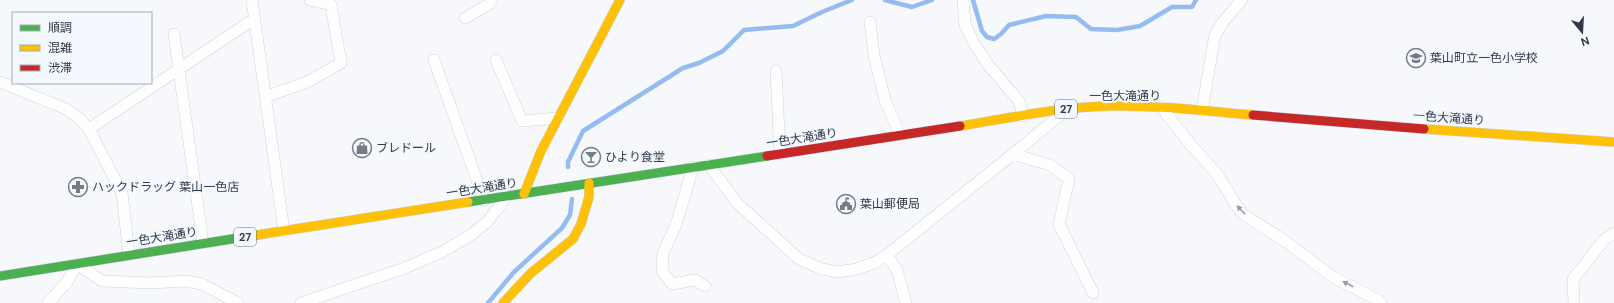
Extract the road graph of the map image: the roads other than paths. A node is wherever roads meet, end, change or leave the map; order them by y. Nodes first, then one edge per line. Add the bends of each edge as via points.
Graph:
1 (252, 0) edge
2 (310, 0) edge
3 (492, 0) edge
4 (620, 0) edge
5 (1242, 0) edge
6 (963, 2) edge
7 (465, 18) dead end
8 (254, 19) junction
9 (870, 22) dead end
10 (174, 34) dead end
11 (434, 60) dead end
12 (496, 60) dead end
13 (179, 68) junction
14 (776, 71) dead end
15 (0, 82) edge
16 (264, 97) junction
17 (1162, 107) junction
18 (1067, 109) junction
19 (1202, 110) junction
20 (1023, 116) junction
21 (558, 118) junction
22 (89, 130) junction
23 (900, 135) junction
24 (1614, 142) edge
25 (780, 154) junction
26 (1013, 154) junction
27 (709, 165) junction
28 (693, 167) junction
29 (589, 183) junction
30 (524, 194) junction
31 (508, 196) junction
32 (484, 200) junction
33 (284, 231) junction
34 (1614, 232) edge
35 (203, 243) junction
36 (129, 255) junction
37 (887, 255) junction
38 (77, 264) junction
39 (0, 276) edge
40 (705, 286) dead end
41 (1093, 293) dead end
42 (332, 299) edge
43 (48, 303) edge
44 (238, 303) edge
45 (301, 303) edge
46 (503, 303) edge
47 (906, 303) edge
48 (1381, 303) edge
49 (1574, 303) edge

1 - 8 street
2 - 16 street via 331,5 341,63 307,82
3 - 7 street
4 - 21 main road
5 - 19 street via 1222,22 1215,35
6 - 20 street via 965,26 975,45 1019,101
8 - 13 street
8 - 16 street
9 - 23 street via 874,55 885,100
10 - 13 street
11 - 32 street
12 - 21 street via 522,121
13 - 22 street
13 - 35 street
14 - 25 street
15 - 22 street via 66,109 79,118
16 - 33 street
17 - 18 main road, 一色大滝通り / 27 via 1109,106
17 - 19 main road, 一色大滝通り / 27
48 -> 17 street via 1333,277 1282,239 1244,215 1217,174
18 - 20 main road, 一色大滝通り / 27
18 - 26 street
19 - 24 main road, 一色大滝通り / 27
20 - 23 main road, 一色大滝通り / 27
21 - 30 main road via 541,151
22 - 36 street via 122,193
23 - 25 main road, 一色大滝通り / 27
25 - 27 main road, 一色大滝通り / 27
26 - 37 street
26 - 41 street via 1050,165 1069,179 1059,224
27 - 28 main road, 一色大滝通り / 27
27 - 37 street via 737,203 799,259 822,269 838,272 857,269
28 - 29 main road, 一色大滝通り / 27
28 - 40 street via 676,225 663,253 662,271 672,284 695,280
29 - 30 main road, 一色大滝通り / 27
29 - 46 main road via 589,197 582,224 573,239 531,273
30 - 31 main road, 一色大滝通り / 27
31 - 32 main road, 一色大滝通り / 27
31 - 42 street via 488,221 442,252
32 - 33 main road, 一色大滝通り / 27
33 - 35 main road, 一色大滝通り / 27
34 - 49 street via 1604,240 1573,279
35 - 36 main road, 一色大滝通り / 27
36 - 38 main road, 一色大滝通り / 27
37 - 47 street via 897,270
38 - 39 main road, 一色大滝通り / 27
38 - 43 street via 68,282
38 - 44 street via 102,281 185,281 202,284
42 - 45 street

